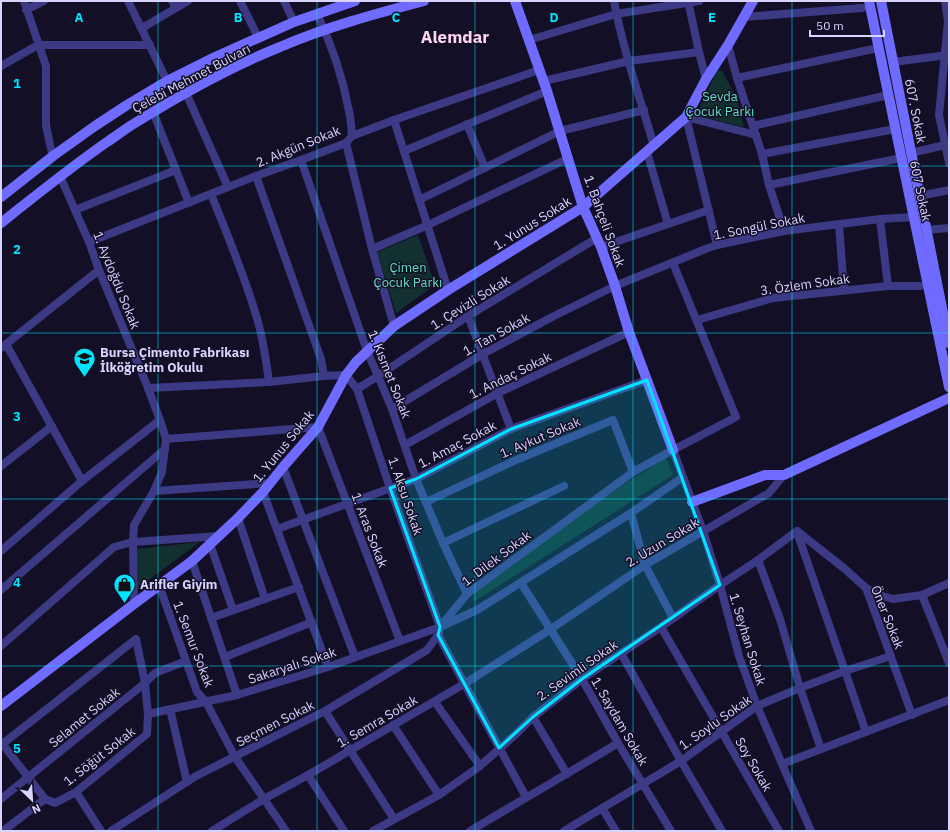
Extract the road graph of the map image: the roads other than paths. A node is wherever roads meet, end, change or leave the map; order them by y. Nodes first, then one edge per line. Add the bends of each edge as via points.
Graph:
1 (24, 1) edge
2 (44, 1) edge
3 (128, 1) edge
4 (188, 1) edge
5 (240, 1) edge
6 (284, 1) edge
7 (355, 1) edge
8 (424, 1) edge
9 (515, 1) edge
10 (614, 1) edge
11 (699, 1) edge
12 (753, 1) edge
13 (881, 1) edge
14 (945, 1) edge
15 (688, 2) edge
16 (335, 4) edge
17 (174, 5) edge
18 (865, 5) edge
19 (26, 10) junction
20 (317, 14) junction
21 (616, 14) junction
22 (744, 17) junction
23 (294, 22) junction
24 (142, 28) junction
25 (325, 30) junction
26 (258, 37) junction
27 (529, 40) junction
28 (38, 45) junction
29 (150, 45) junction
30 (728, 45) junction
31 (878, 48) junction
32 (699, 52) junction
33 (947, 55) edge
34 (629, 61) junction
35 (893, 62) junction
36 (1, 66) edge
37 (539, 70) junction
38 (737, 78) junction
39 (706, 80) junction
40 (167, 81) junction
41 (546, 86) junction
42 (186, 93) junction
43 (888, 95) junction
44 (644, 110) junction
45 (153, 112) junction
46 (686, 117) junction
47 (394, 120) junction
48 (467, 124) junction
49 (753, 126) junction
50 (895, 129) junction
51 (560, 132) junction
52 (756, 135) junction
53 (352, 136) junction
54 (346, 143) junction
55 (947, 144) edge
56 (650, 149) junction
57 (404, 151) junction
58 (762, 154) junction
59 (911, 154) junction
60 (53, 156) junction
61 (569, 158) junction
62 (901, 158) junction
63 (301, 160) junction
64 (949, 163) edge
65 (485, 168) junction
66 (176, 170) junction
67 (60, 176) junction
68 (256, 176) junction
69 (769, 185) junction
70 (228, 187) junction
71 (949, 190) edge
72 (211, 194) junction
73 (919, 196) junction
74 (1, 197) edge
75 (419, 200) junction
76 (190, 203) junction
77 (583, 207) junction
78 (75, 210) junction
79 (709, 210) junction
80 (914, 217) junction
81 (880, 219) junction
82 (1, 223) edge
83 (668, 224) junction
84 (428, 225) junction
85 (839, 225) junction
86 (949, 228) edge
87 (926, 230) junction
88 (784, 231) junction
89 (89, 242) junction
90 (599, 242) junction
91 (717, 245) junction
92 (372, 249) junction
93 (674, 262) junction
94 (99, 270) junction
95 (615, 286) junction
96 (888, 286) junction
97 (920, 286) dead end
98 (448, 290) junction
99 (844, 290) junction
100 (468, 316) junction
101 (697, 320) junction
102 (394, 326) junction
103 (629, 332) junction
104 (949, 343) edge
105 (4, 346) edge
106 (367, 351) junction
107 (483, 354) junction
108 (346, 375) junction
109 (324, 376) junction
110 (378, 376) junction
111 (647, 380) junction
112 (269, 382) junction
113 (949, 387) edge
114 (148, 388) junction
115 (357, 389) junction
116 (498, 393) junction
117 (949, 398) edge
118 (392, 409) junction
119 (160, 420) junction
120 (52, 426) junction
121 (318, 427) junction
122 (511, 429) junction
123 (166, 439) junction
124 (405, 444) junction
125 (165, 449) junction
126 (673, 450) junction
127 (1, 466) edge
128 (283, 467) junction
129 (633, 472) junction
130 (784, 475) junction
131 (683, 477) junction
132 (416, 479) junction
133 (82, 482) junction
134 (270, 483) junction
135 (564, 486) dead end
136 (390, 488) junction
137 (154, 491) junction
138 (263, 492) junction
139 (426, 502) junction
140 (692, 502) junction
141 (347, 504) junction
142 (631, 513) junction
143 (238, 518) junction
144 (303, 520) junction
145 (277, 529) junction
146 (703, 531) junction
147 (797, 531) junction
148 (220, 536) junction
149 (133, 542) junction
150 (443, 543) junction
151 (210, 544) junction
152 (1, 551) edge
153 (758, 560) junction
154 (192, 561) junction
155 (645, 564) junction
156 (521, 583) junction
157 (949, 583) edge
158 (159, 585) junction
159 (720, 585) junction
160 (299, 586) junction
161 (866, 588) junction
162 (1, 590) edge
163 (466, 594) junction
164 (922, 594) junction
165 (265, 599) junction
166 (134, 604) junction
167 (233, 610) junction
168 (212, 618) junction
169 (673, 618) junction
170 (312, 622) junction
171 (440, 626) junction
172 (661, 627) junction
173 (551, 629) junction
174 (438, 635) junction
175 (400, 641) junction
176 (1, 646) edge
177 (621, 653) junction
178 (891, 656) junction
179 (225, 657) junction
180 (355, 657) junction
181 (186, 661) junction
182 (949, 663) edge
183 (328, 667) junction
184 (845, 671) junction
185 (582, 679) junction
186 (145, 683) junction
187 (464, 684) junction
188 (800, 688) junction
189 (237, 695) junction
190 (949, 700) edge
191 (206, 702) junction
192 (435, 702) junction
193 (1, 706) edge
194 (757, 706) junction
195 (170, 709) junction
196 (325, 711) junction
197 (148, 714) junction
198 (912, 714) junction
199 (533, 716) junction
200 (393, 725) junction
201 (721, 732) junction
202 (866, 732) junction
203 (618, 743) junction
204 (1, 744) edge
205 (499, 748) junction
206 (821, 749) junction
207 (350, 750) junction
208 (235, 757) junction
209 (680, 761) junction
210 (782, 764) junction
211 (480, 766) junction
212 (567, 774) junction
213 (308, 775) junction
214 (29, 778) junction
215 (187, 782) junction
216 (643, 784) junction
217 (76, 792) junction
218 (439, 795) junction
219 (526, 797) junction
220 (264, 798) junction
221 (45, 799) junction
222 (1, 800) edge
223 (602, 808) junction
224 (394, 819) junction
225 (3, 831) edge
226 (102, 831) edge
227 (111, 831) edge
228 (212, 831) edge
229 (286, 831) edge
230 (344, 831) edge
231 (373, 831) edge
232 (470, 831) edge
233 (564, 831) edge
234 (616, 831) edge
235 (671, 831) edge
236 (722, 831) edge
237 (779, 831) edge
238 (811, 831) edge

1 - 19 street
2 - 19 street
3 - 24 street
4 - 17 street
5 - 26 street
6 - 23 street
7 - 16 street, Çelebi Mehmet Bulvarı
8 - 25 street, Çelebi Mehmet Bulvarı
9 - 27 street, 1. Bahçeli Sokak
10 - 21 street
11 - 15 street
12 - 22 street, 1. Yunus Sokak
13 - 35 street, 607. Sokak
14 - 33 street via 948,21
15 - 21 street
15 - 32 street
16 - 20 street, Çelebi Mehmet Bulvarı
17 - 24 street
18 - 22 street
18 - 31 street, 607 Sokak
19 - 28 street
20 - 23 street, Çelebi Mehmet Bulvarı
20 - 25 street
21 - 27 street
21 - 34 street
22 - 30 street, 1. Yunus Sokak
23 - 26 street, Çelebi Mehmet Bulvarı
24 - 29 street
25 - 42 street, Çelebi Mehmet Bulvarı via 280,47
25 - 53 street via 342,81
26 - 40 street, Çelebi Mehmet Bulvarı
27 - 37 street, 1. Bahçeli Sokak
28 - 29 street
28 - 36 street
28 - 60 street via 46,66 46,125
29 - 40 street
30 - 38 street
30 - 39 street, 1. Yunus Sokak
31 - 38 street
31 - 43 street, 607 Sokak
32 - 34 street
32 - 39 street
33 - 35 street
33 - 55 street via 939,115
34 - 41 street
34 - 44 street
35 - 59 street, 607. Sokak
37 - 41 street, 1. Bahçeli Sokak
37 - 47 street, 2. Akgün Sokak
38 - 49 street
39 - 46 street, 1. Yunus Sokak
40 - 60 street, Çelebi Mehmet Bulvarı via 101,122
41 - 48 street
41 - 51 street, 1. Bahçeli Sokak
42 - 45 street, Çelebi Mehmet Bulvarı
42 - 70 street
43 - 49 street
43 - 50 street, 607 Sokak
44 - 51 street
44 - 56 street
45 - 66 street
45 - 67 street, Çelebi Mehmet Bulvarı
46 - 52 street
46 - 56 street, 1. Yunus Sokak
46 - 79 street
47 - 53 street, 2. Akgün Sokak
47 - 57 street
48 - 57 street
48 - 65 street
49 - 52 street
50 - 58 street
50 - 62 street, 607 Sokak
51 - 61 street, 1. Bahçeli Sokak
51 - 65 street
52 - 58 street
53 - 54 street, 2. Akgün Sokak
54 - 63 street, 2. Akgün Sokak
54 - 92 street
55 - 59 street
55 - 64 street
56 - 77 street, 1. Yunus Sokak
56 - 83 street
57 - 75 street
58 - 69 street
59 - 73 street, 607. Sokak
60 - 74 street, Çelebi Mehmet Bulvarı
61 - 77 street, 1. Bahçeli Sokak
61 - 84 street
62 - 69 street
62 - 80 street, 607 Sokak
63 - 68 street, 2. Akgün Sokak
63 - 106 street, 1. Kısmet Sokak
65 - 75 street
66 - 76 street
66 - 78 street
67 - 78 street, 1. Aydoğdu Sokak
67 - 82 street, Çelebi Mehmet Bulvarı
68 - 70 street, 2. Akgün Sokak
68 - 109 street via 321,359
69 - 88 street
70 - 72 street, 2. Akgün Sokak
71 - 73 street
72 - 76 street, 2. Akgün Sokak
72 - 112 street via 257,316
73 - 87 street, 607. Sokak
75 - 84 street
76 - 89 street, 2. Akgün Sokak
77 - 90 street, 1. Bahçeli Sokak
77 - 98 street, 1. Yunus Sokak
78 - 89 street, 1. Aydoğdu Sokak
79 - 83 street, 1. Çevizli Sokak
79 - 91 street
80 - 81 street, 1. Songül Sokak
80 - 113 street, 607 Sokak
81 - 85 street, 1. Songül Sokak
81 - 96 street
83 - 90 street, 1. Çevizli Sokak
84 - 92 street
84 - 98 street
85 - 88 street, 1. Songül Sokak
85 - 99 street
86 - 87 street
87 - 104 street, 607. Sokak
88 - 91 street, 1. Songül Sokak
89 - 94 street, 1. Aydoğdu Sokak
90 - 95 street, 1. Bahçeli Sokak
90 - 100 street, 1. Çevizli Sokak
91 - 93 street, 1. Songül Sokak
92 - 102 street
93 - 95 street, 1. Songül Sokak
93 - 101 street
94 - 105 street
94 - 114 street, 1. Aydoğdu Sokak
95 - 103 street, 1. Bahçeli Sokak
95 - 107 street, 1. Tan Sokak
96 - 97 street, 3. Özlem Sokak
96 - 99 street, 3. Özlem Sokak
98 - 102 street, 1. Yunus Sokak
99 - 101 street, 3. Özlem Sokak via 773,298
100 - 107 street
100 - 110 street, 1. Çevizli Sokak
101 - 126 street, 1. Dilek Sokak via 736,417
102 - 106 street, 1. Yunus Sokak
103 - 111 street, 1. Bahçeli Sokak
103 - 116 street, 1. Andaç Sokak
105 - 120 street
106 - 108 street, 1. Yunus Sokak
106 - 110 street, 1. Kısmet Sokak
107 - 116 street
107 - 118 street, 1. Tan Sokak
108 - 109 street
108 - 115 street, 1. Aksu Sokak
108 - 121 street, 1. Yunus Sokak
109 - 112 street
110 - 115 street, 1. Çevizli Sokak
110 - 118 street, 1. Kısmet Sokak
111 - 122 street, 1. Amaç Sokak
111 - 126 street, 1. Bahçeli Sokak
112 - 114 street
114 - 119 street, 1. Aydoğdu Sokak
115 - 136 street, 1. Aksu Sokak
116 - 122 street
116 - 124 street, 1. Andaç Sokak
117 - 130 street
118 - 124 street, 1. Kısmet Sokak
119 - 123 street, 1. Aydoğdu Sokak
119 - 133 street
120 - 127 street
120 - 133 street
121 - 123 street
121 - 128 street, 1. Yunus Sokak
121 - 141 street, 1. Aras Sokak
122 - 132 street, 1. Amaç Sokak
123 - 125 street
124 - 132 street, 1. Kısmet Sokak
125 - 137 street via 162,472
125 - 162 street
126 - 129 street, 1. Dilek Sokak
126 - 131 street, 1. Seyhan Sokak
128 - 134 street, 1. Yunus Sokak
128 - 144 street
129 - 139 street, 1. Aykut Sokak via 613,420 516,460
129 - 163 street, 1. Dilek Sokak
130 - 140 street via 764,475
130 - 146 street, 2. Uzun Sokak via 769,493
131 - 140 street, 1. Seyhan Sokak
131 - 142 street
132 - 136 street, 1. Amaç Sokak
132 - 139 street, 1. Kısmet Sokak
133 - 152 street
134 - 137 street
134 - 138 street, 1. Yunus Sokak
135 - 150 street
136 - 141 street, 1. Amaç Sokak
136 - 171 street, 1. Aksu Sokak
137 - 149 street via 134,525
138 - 143 street, 1. Yunus Sokak
138 - 145 street
139 - 150 street, 1. Kısmet Sokak
140 - 146 street, 1. Seyhan Sokak
141 - 144 street, 1. Amaç Sokak
141 - 175 street, 1. Aras Sokak
142 - 155 street
142 - 156 street
143 - 148 street, 1. Yunus Sokak
143 - 165 street
144 - 145 street, 1. Amaç Sokak
144 - 180 street
145 - 160 street
146 - 155 street, 2. Uzun Sokak
146 - 159 street, 1. Seyhan Sokak
147 - 153 street, 2. Sevimli Sokak
147 - 161 street, Öner Sokak
147 - 184 street
148 - 149 street
148 - 151 street, 1. Yunus Sokak
149 - 166 street
149 - 176 street via 114,547
150 - 163 street, 1. Kısmet Sokak
151 - 154 street, 1. Yunus Sokak
151 - 167 street
153 - 159 street, 2. Sevimli Sokak
153 - 188 street via 780,619
154 - 158 street, 1. Yunus Sokak
154 - 168 street
155 - 169 street
155 - 173 street, 2. Uzun Sokak
156 - 171 street via 477,610
156 - 173 street, 1. Saydam Sokak
157 - 164 street
158 - 166 street, 1. Yunus Sokak
158 - 181 street, 1. Semur Sokak
159 - 169 street, 2. Sevimli Sokak
159 - 194 street, 1. Seyhan Sokak via 739,656
160 - 165 street
160 - 170 street
161 - 164 street via 893,599
161 - 178 street, Öner Sokak
163 - 171 street, 1. Dilek Sokak
164 - 182 street
165 - 167 street
166 - 193 street, 1. Yunus Sokak
167 - 168 street
168 - 179 street
169 - 172 street, 2. Sevimli Sokak
170 - 179 street
170 - 183 street
171 - 174 street, Seçmen Sokak
171 - 175 street, Sakaryalı Sokak
172 - 177 street, 2. Sevimli Sokak
172 - 201 street, Soy Sokak
173 - 185 street, 1. Saydam Sokak
173 - 187 street, 1. Semra Sokak
174 - 187 street
174 - 196 street, Seçmen Sokak via 426,650
175 - 180 street, Sakaryalı Sokak
177 - 185 street, 2. Sevimli Sokak
177 - 209 street
178 - 184 street, 1. Soylu Sokak
178 - 198 street, Öner Sokak
179 - 189 street
180 - 183 street, Sakaryalı Sokak
181 - 186 street, Selamet Sokak via 154,673
181 - 191 street, 1. Semur Sokak via 197,692
183 - 189 street, Sakaryalı Sokak
184 - 188 street, 1. Soylu Sokak
184 - 202 street
185 - 199 street, 2. Sevimli Sokak
185 - 203 street, 1. Saydam Sokak
186 - 197 street, 1. Söğüt Sokak
186 - 204 street, 1. Söğüt Sokak via 136,639
186 - 214 street, Selamet Sokak
187 - 192 street, 1. Semra Sokak
187 - 205 street
188 - 194 street, 1. Soylu Sokak
188 - 206 street
189 - 191 street, Sakaryalı Sokak
190 - 198 street
191 - 195 street, Sakaryalı Sokak
191 - 208 street, 1. Semur Sokak
192 - 200 street, 1. Semra Sokak
192 - 211 street
194 - 201 street, 1. Soylu Sokak
194 - 210 street, 1. Seyhan Sokak
195 - 197 street, Sakaryalı Sokak
195 - 215 street
196 - 207 street
196 - 208 street, Seçmen Sokak
197 - 217 street, 1. Söğüt Sokak via 147,734
198 - 202 street
199 - 205 street, 2. Sevimli Sokak
199 - 212 street
200 - 207 street, 1. Semra Sokak
200 - 218 street
201 - 209 street, 1. Soylu Sokak
201 - 237 street, Soy Sokak
202 - 206 street
203 - 212 street
203 - 216 street, 1. Saydam Sokak
204 - 214 street
205 - 211 street, 2. Sevimli Sokak
205 - 219 street
206 - 210 street
207 - 213 street, 1. Semra Sokak
207 - 224 street
208 - 215 street, Seçmen Sokak
208 - 220 street, 1. Semur Sokak
209 - 216 street, 1. Soylu Sokak
209 - 236 street
210 - 238 street, 1. Seyhan Sokak
211 - 218 street, 2. Sevimli Sokak
212 - 219 street
213 - 220 street, 1. Semra Sokak
213 - 230 street
214 - 221 street
214 - 222 street, Selamet Sokak
215 - 227 street, Seçmen Sokak
216 - 223 street, 1. Soylu Sokak
216 - 235 street, 1. Saydam Sokak
217 - 221 street, 1. Söğüt Sokak via 55,803
217 - 226 street
218 - 224 street, 2. Sevimli Sokak
219 - 232 street
220 - 228 street, 1. Semra Sokak
220 - 229 street, 1. Semur Sokak
221 - 225 street
223 - 233 street, 1. Soylu Sokak
223 - 234 street
224 - 231 street, 2. Sevimli Sokak

